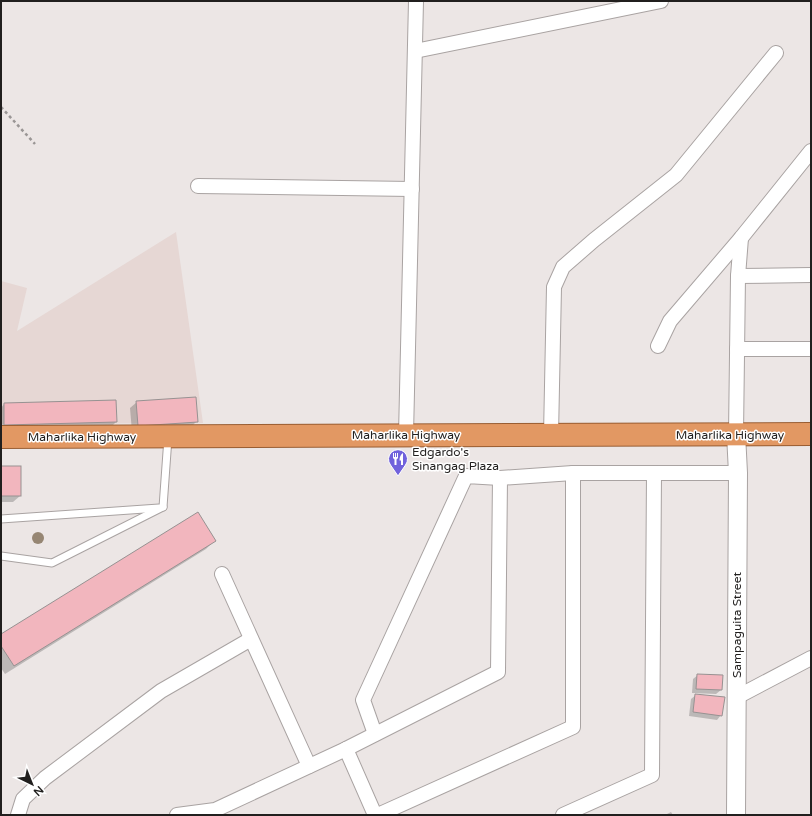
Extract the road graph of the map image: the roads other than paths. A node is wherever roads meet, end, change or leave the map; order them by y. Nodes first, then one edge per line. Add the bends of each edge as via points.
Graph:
1 (416, 1) edge
2 (661, 1) edge
3 (414, 51) junction
4 (776, 53) dead end
5 (811, 150) edge
6 (198, 186) dead end
7 (412, 189) junction
8 (741, 238) junction
9 (738, 276) junction
10 (811, 276) edge
11 (658, 346) dead end
12 (737, 349) junction
13 (811, 349) edge
14 (736, 434) junction
15 (811, 434) edge
16 (406, 435) junction
17 (551, 435) junction
18 (169, 436) junction
19 (1, 437) edge
20 (572, 473) junction
21 (654, 473) junction
22 (738, 473) junction
23 (500, 478) junction
24 (163, 507) junction
25 (1, 519) edge
26 (1, 556) edge
27 (222, 574) dead end
28 (251, 639) junction
29 (811, 658) edge
30 (737, 697) junction
31 (375, 734) junction
32 (346, 749) junction
33 (309, 766) junction
34 (18, 815) edge
35 (177, 815) edge
36 (377, 815) edge
37 (563, 815) edge
38 (736, 815) edge

1 - 3 street
2 - 3 street
3 - 7 street
4 - 17 street via 676,175 563,267 554,287
5 - 8 street
6 - 7 street
7 - 16 street
8 - 9 street
8 - 11 street via 670,321
9 - 10 street
9 - 12 street
12 - 13 street
12 - 14 street
14 - 15 highway, Maharlika Highway
14 - 17 highway, Maharlika Highway
14 - 22 street, Sampaguita Street
16 - 17 highway, Maharlika Highway
16 - 18 highway, Maharlika Highway
18 - 19 highway, Maharlika Highway
18 - 24 lane
20 - 21 street
20 - 23 street
20 - 36 street via 573,727
21 - 22 street
21 - 37 street via 652,775
22 - 30 street, Sampaguita Street
23 - 31 street via 466,476 363,700
23 - 31 street via 498,672
24 - 25 lane
24 - 26 lane via 52,563
27 - 28 street
28 - 33 street
28 - 34 street via 161,691 45,778 23,799
29 - 30 street
30 - 38 street, Sampaguita Street
31 - 32 street
32 - 33 street
32 - 36 street
33 - 35 street via 216,810

